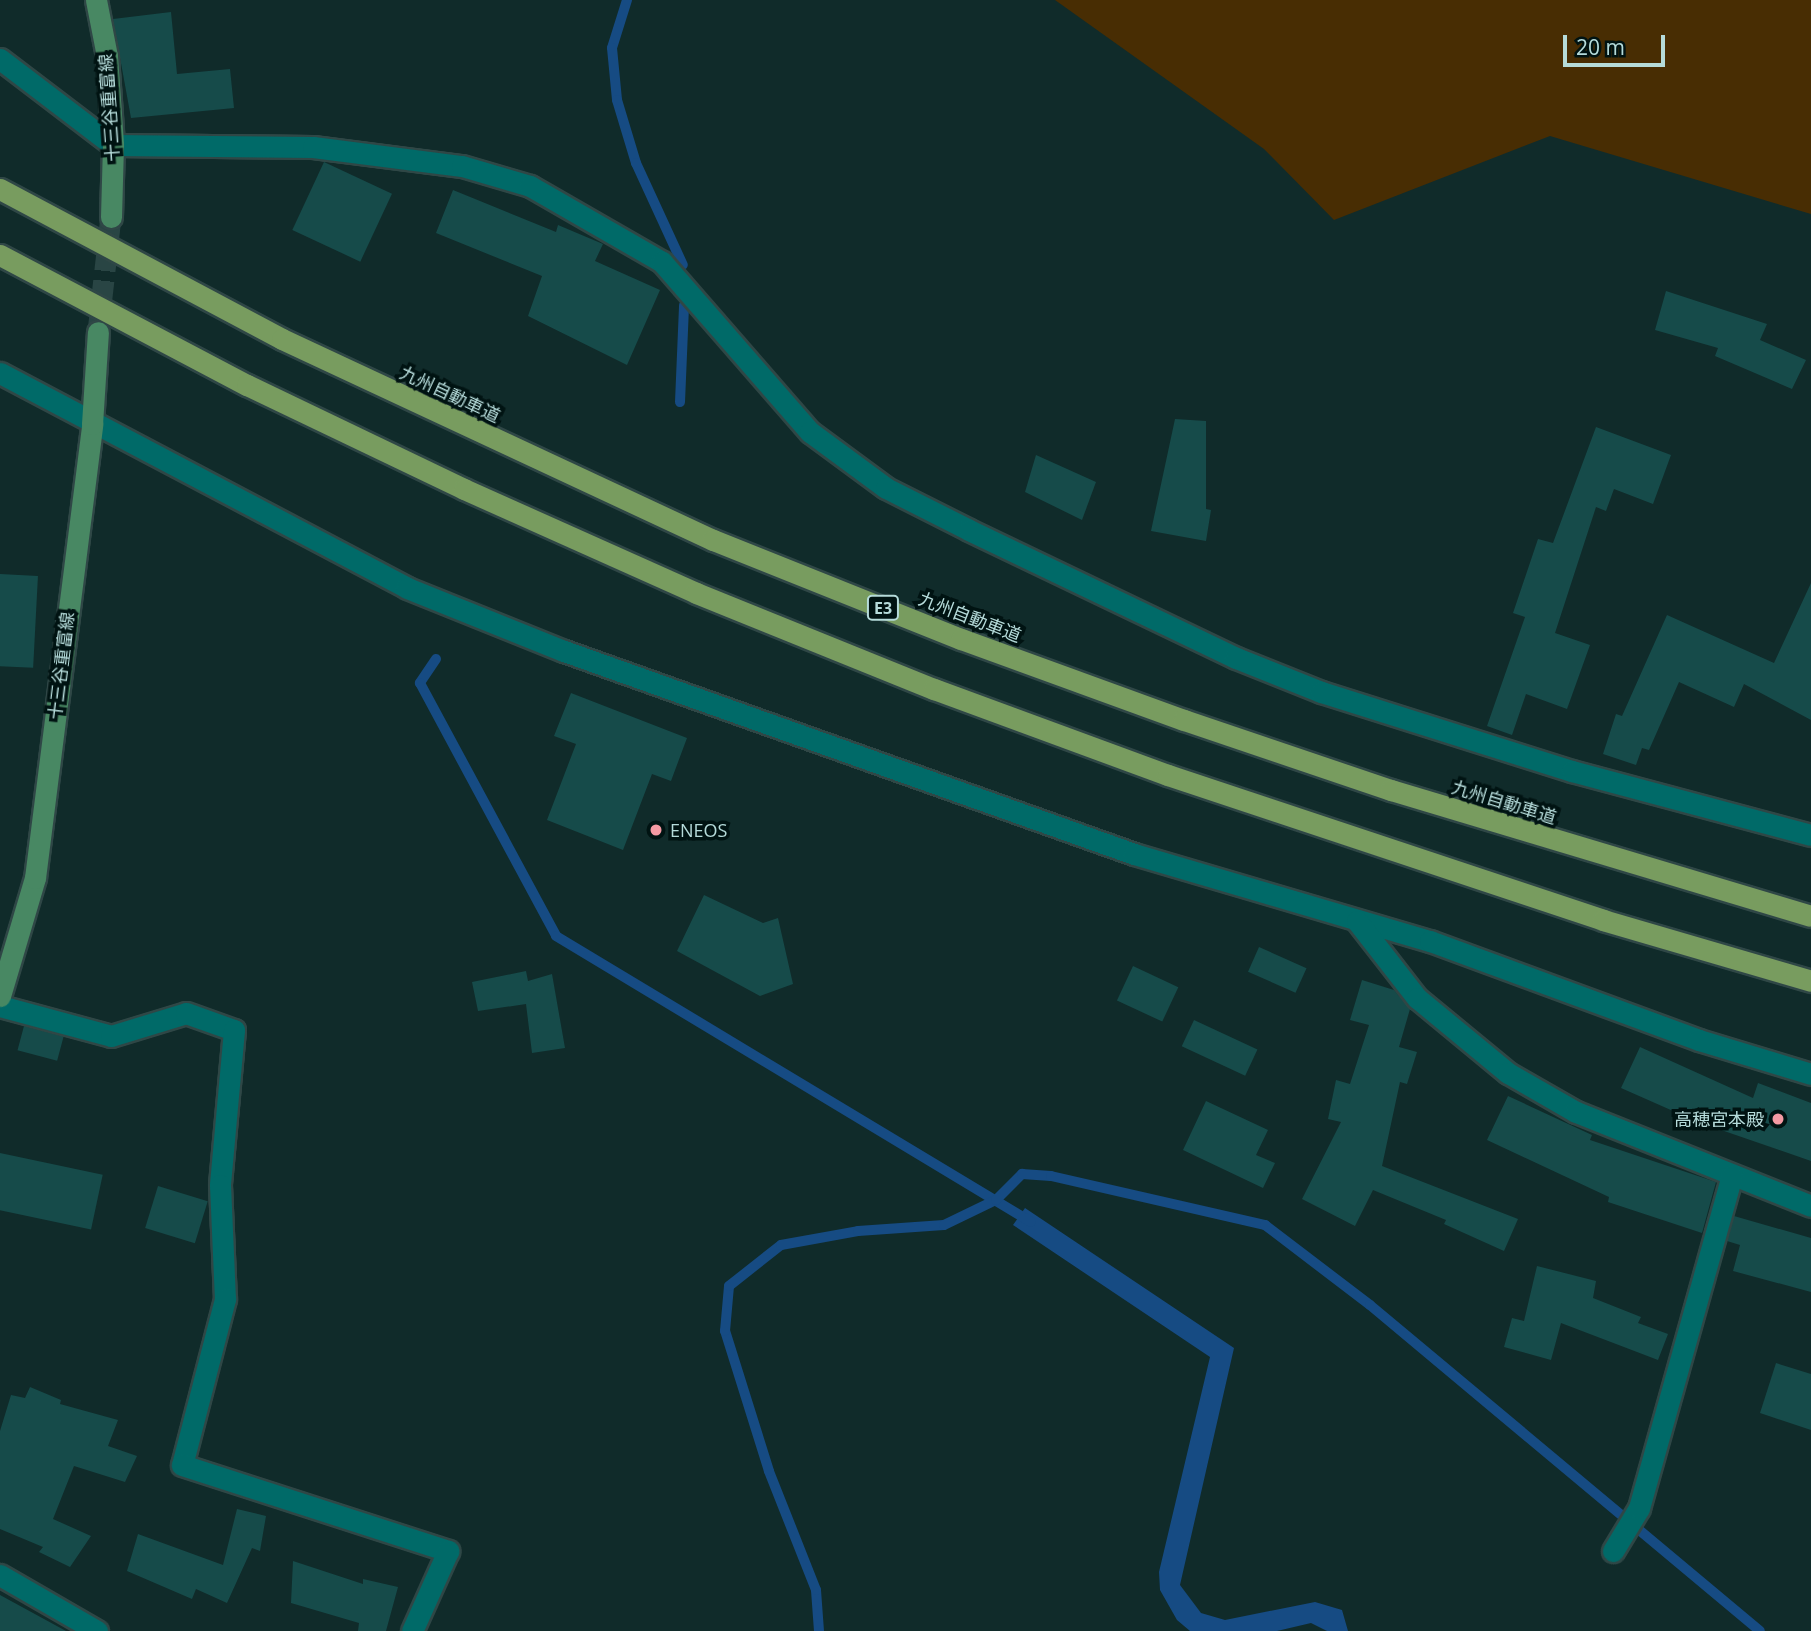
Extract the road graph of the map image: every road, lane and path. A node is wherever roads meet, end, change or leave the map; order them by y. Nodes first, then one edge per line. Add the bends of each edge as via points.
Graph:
1 (96, 0) edge
2 (0, 59) edge
3 (114, 145) junction
4 (0, 189) edge
5 (111, 218) tunnel mouth
6 (0, 255) edge
7 (98, 332) tunnel mouth
8 (0, 373) edge
9 (92, 424) junction
10 (1391, 790) junction
11 (1811, 835) edge
12 (1811, 908) edge
13 (1811, 915) edge
14 (1602, 920) junction
15 (1357, 921) junction
16 (1811, 981) edge
17 (1811, 991) edge
18 (0, 996) edge
19 (0, 1006) edge
20 (1811, 1074) edge
21 (1732, 1176) junction
22 (1811, 1206) edge
23 (1615, 1544) dead end
24 (0, 1575) edge
25 (97, 1631) edge
26 (412, 1631) edge

1 - 3 main road, 十三谷重富線 via 107,56
2 - 3 street
3 - 5 main road, 十三谷重富線
3 - 11 street via 313,147 462,166 530,186 662,262 810,432 886,488 1236,659 1321,692 1559,767
4 - 10 highway, 九州自動車道 / E3 via 282,339 713,540 975,644
6 - 14 highway via 247,385 696,593 934,689 1168,775
7 - 9 main road, 十三谷重富線
8 - 9 street
9 - 15 street via 407,588 552,646 1121,850
9 - 18 main road, 十三谷重富線 via 34,878
10 - 12 highway via 1620,861
10 - 13 highway, 九州自動車道 / E3
14 - 16 highway
14 - 17 highway
15 - 20 street via 1430,941 1699,1040
15 - 21 street via 1417,998 1508,1073 1576,1112
19 - 26 street via 111,1036 186,1013 234,1030 220,1185 225,1299 182,1465 448,1551
21 - 22 street
21 - 23 street via 1639,1508
24 - 25 street

